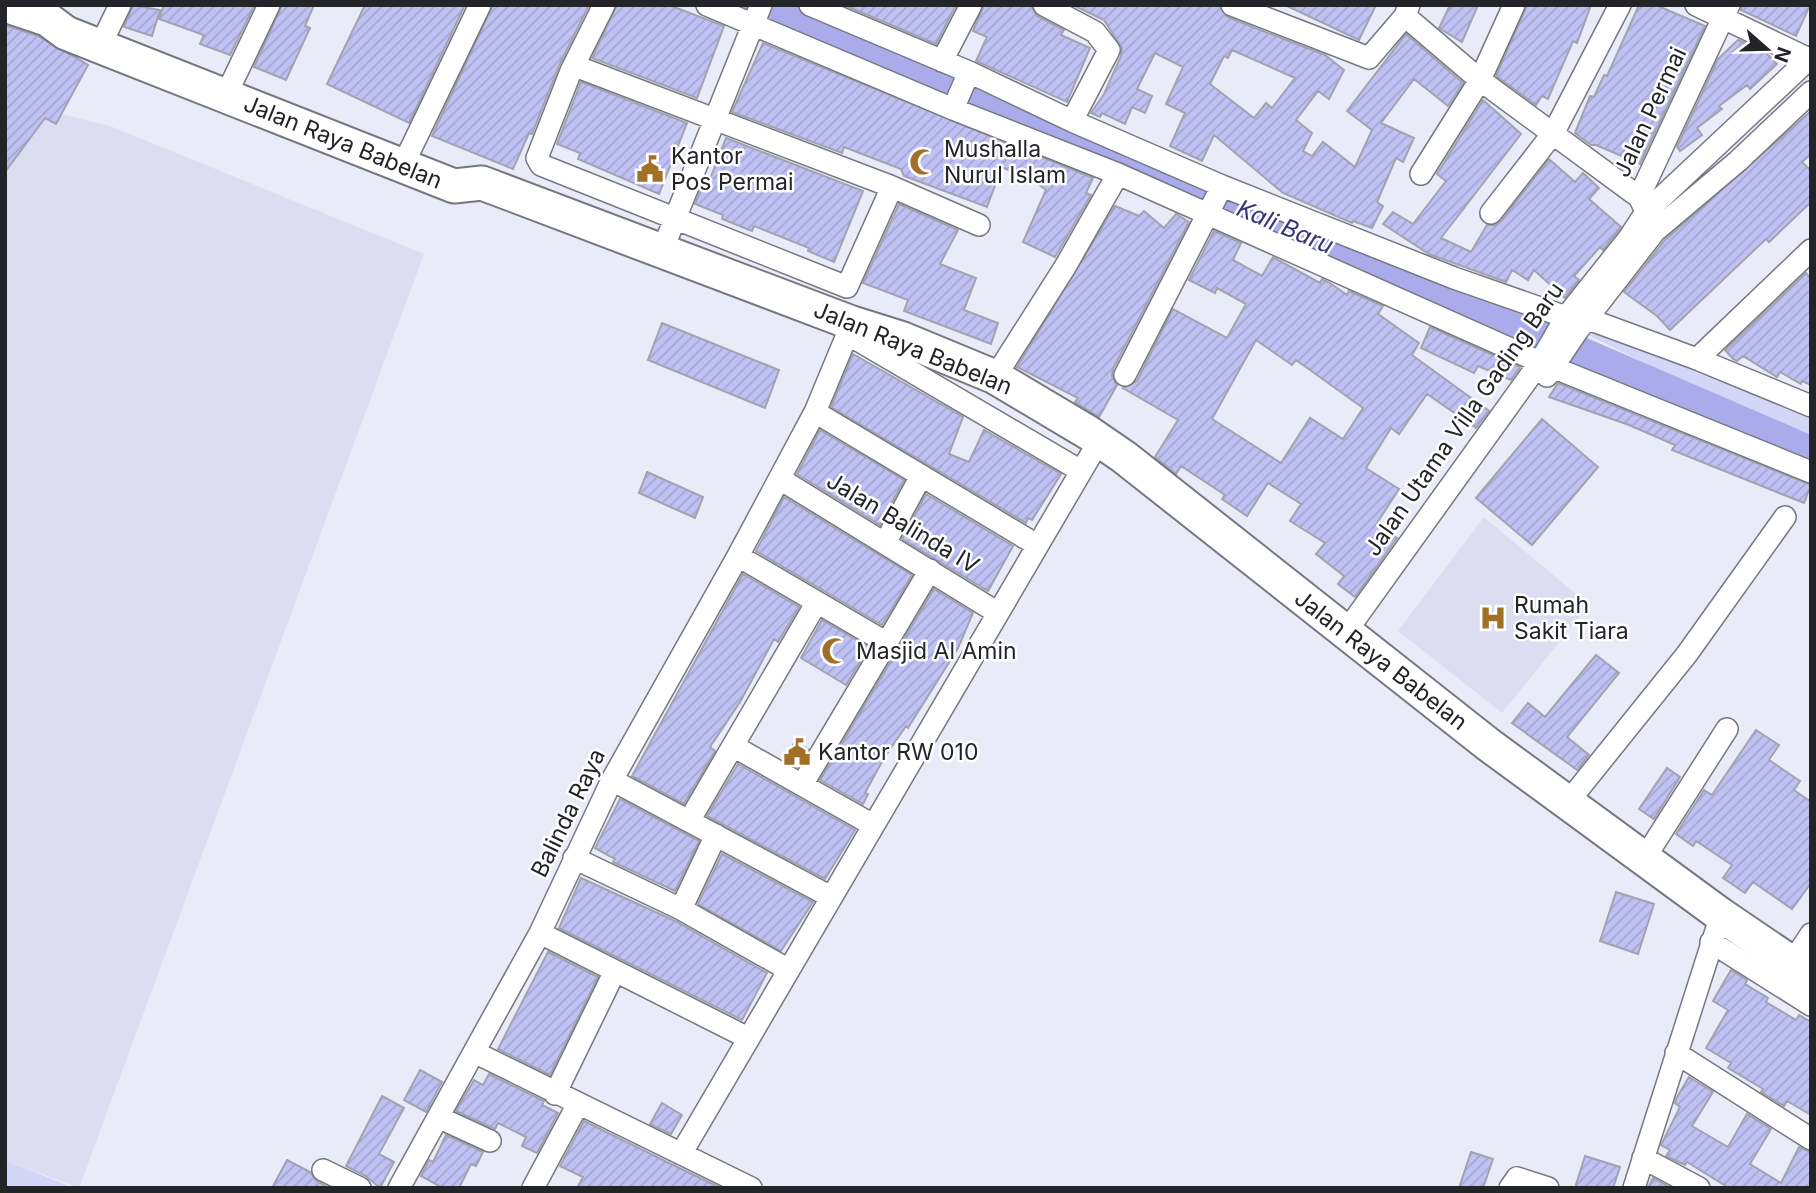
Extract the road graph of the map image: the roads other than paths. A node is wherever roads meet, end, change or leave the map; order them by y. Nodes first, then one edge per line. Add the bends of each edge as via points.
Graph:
1 (5, 5) edge
2 (120, 5) edge
3 (269, 5) edge
4 (480, 5) edge
5 (604, 5) edge
6 (707, 5) edge
7 (810, 5) edge
8 (971, 5) edge
9 (1044, 5) edge
10 (1233, 5) edge
11 (1514, 5) edge
12 (1620, 5) edge
13 (1696, 5) edge
14 (1407, 11) edge
15 (1726, 12) edge
16 (757, 17) edge
17 (101, 44) junction
18 (1810, 58) edge
19 (942, 61) junction
20 (575, 66) junction
21 (968, 74) junction
22 (1480, 80) junction
23 (1811, 92) edge
24 (226, 95) junction
25 (955, 105) junction
26 (718, 120) junction
27 (1072, 121) junction
28 (1554, 132) junction
29 (402, 165) junction
30 (1118, 174) junction
31 (1421, 174) dead end
32 (892, 187) junction
33 (1221, 188) junction
34 (1642, 204) junction
35 (1208, 212) junction
36 (1491, 213) dead end
37 (677, 217) junction
38 (979, 225) dead end
39 (1655, 232) junction
40 (1629, 239) joint
41 (1368, 244) junction
42 (662, 251) junction
43 (1808, 257) edge
44 (1356, 274) junction
45 (1573, 323) junction
46 (850, 329) junction
47 (1550, 359) junction
48 (1697, 359) junction
49 (1125, 374) dead end
50 (995, 377) junction
51 (1811, 406) edge
52 (815, 412) junction
53 (1099, 441) junction
54 (1081, 471) junction
55 (1811, 472) edge
56 (921, 476) junction
57 (780, 479) junction
58 (1785, 517) dead end
59 (886, 543) junction
60 (1037, 545) junction
61 (738, 556) junction
62 (930, 570) junction
63 (817, 602) junction
64 (998, 612) junction
65 (1349, 636) junction
66 (887, 643) junction
67 (1727, 729) dead end
68 (733, 746) junction
69 (612, 780) junction
70 (802, 785) junction
71 (1568, 802) junction
72 (689, 821) junction
73 (873, 825) junction
74 (716, 835) junction
75 (574, 858) junction
76 (1644, 859) junction
77 (831, 897) junction
78 (681, 909) junction
79 (1716, 929) junction
80 (540, 933) junction
81 (1811, 934) edge
82 (1801, 969) edge
83 (789, 970) junction
84 (615, 971) junction
85 (1811, 1005) edge
86 (748, 1038) junction
87 (474, 1052) junction
88 (1676, 1053) junction
89 (555, 1094) junction
90 (578, 1104) junction
91 (440, 1118) junction
92 (1811, 1139) edge
93 (490, 1141) dead end
94 (681, 1154) junction
95 (1643, 1158) junction
96 (323, 1170) dead end
97 (403, 1186) edge
98 (360, 1188) edge
99 (533, 1188) edge
100 (751, 1188) edge
101 (1510, 1188) edge
102 (1548, 1188) edge
103 (1634, 1188) edge
104 (1699, 1188) edge

1 - 17 main road, Jalan Raya Babelan
2 - 17 street
3 - 24 street
4 - 29 street
5 - 20 street
6 - 16 street
7 - 19 street
8 - 19 street
9 - 27 street via 1095,32 1110,50
10 - 14 street via 1368,58
11 - 22 street
12 - 28 street
13 - 15 street
14 - 22 street
15 - 18 street
15 - 34 street, Jalan Permai
16 - 25 street
16 - 26 street
17 - 24 main road, Jalan Raya Babelan
18 - 34 street
19 - 21 street
20 - 26 street
20 - 37 street via 537,158 539,163
21 - 25 street
21 - 27 street
22 - 28 street
22 - 31 street
23 - 39 street, Jalan Utama Villa Gading Baru
24 - 29 main road, Jalan Raya Babelan
25 - 30 street
26 - 32 street
26 - 37 street
27 - 33 street
28 - 34 street
28 - 36 street
29 - 42 main road, Jalan Raya Babelan via 454,186 482,183
30 - 35 street
30 - 50 street
32 - 37 street via 847,286
32 - 38 street
33 - 35 street
33 - 41 street
34 - 39 street
34 - 40 street, Jalan Permai
35 - 44 street
35 - 49 street
37 - 42 street
39 - 45 street, Jalan Utama Villa Gading Baru
40 - 45 street, Jalan Utama Villa Gading Baru
41 - 44 street
41 - 45 street
42 - 46 main road, Jalan Raya Babelan
43 - 48 street
44 - 47 street
45 - 47 street, Jalan Utama Villa Gading Baru
45 - 48 street
46 - 50 main road, Jalan Raya Babelan via 903,339
46 - 52 street, Balinda Raya
46 - 54 street
47 - 55 street
47 - 65 street, Jalan Utama Villa Gading Baru
48 - 51 street
50 - 53 main road, Jalan Raya Babelan
52 - 56 street
52 - 57 street, Balinda Raya
53 - 54 street
53 - 65 main road, Jalan Raya Babelan
54 - 60 street
56 - 59 street
56 - 60 street
57 - 59 street, Jalan Balinda IV
57 - 61 street, Balinda Raya
58 - 71 street via 1687,654
59 - 62 street, Jalan Balinda IV
60 - 64 street
61 - 63 street
61 - 69 street, Balinda Raya
62 - 64 street, Jalan Balinda IV
62 - 66 street
63 - 66 street
63 - 68 street
64 - 73 street
65 - 71 main road, Jalan Raya Babelan
66 - 70 street
67 - 76 street
68 - 70 street
68 - 72 street
69 - 72 street
69 - 75 street, Balinda Raya
70 - 73 street
71 - 76 main road, Jalan Raya Babelan
72 - 74 street
73 - 77 street
74 - 77 street
74 - 78 street
75 - 78 street
75 - 80 street, Balinda Raya
76 - 79 main road, Jalan Raya Babelan
77 - 83 street
78 - 83 street
79 - 82 main road, Jalan Raya Babelan
79 - 85 street
79 - 88 street
80 - 84 street
80 - 87 street, Balinda Raya
81 - 82 street
83 - 86 street
84 - 86 street
84 - 89 street
86 - 94 street
87 - 89 street
87 - 91 street, Balinda Raya
88 - 92 street
88 - 95 street
89 - 90 street
90 - 94 street
90 - 99 street
91 - 93 street
91 - 97 street, Balinda Raya
94 - 100 street
95 - 103 street
95 - 104 street
96 - 98 street
101 - 102 street via 1517,1178

